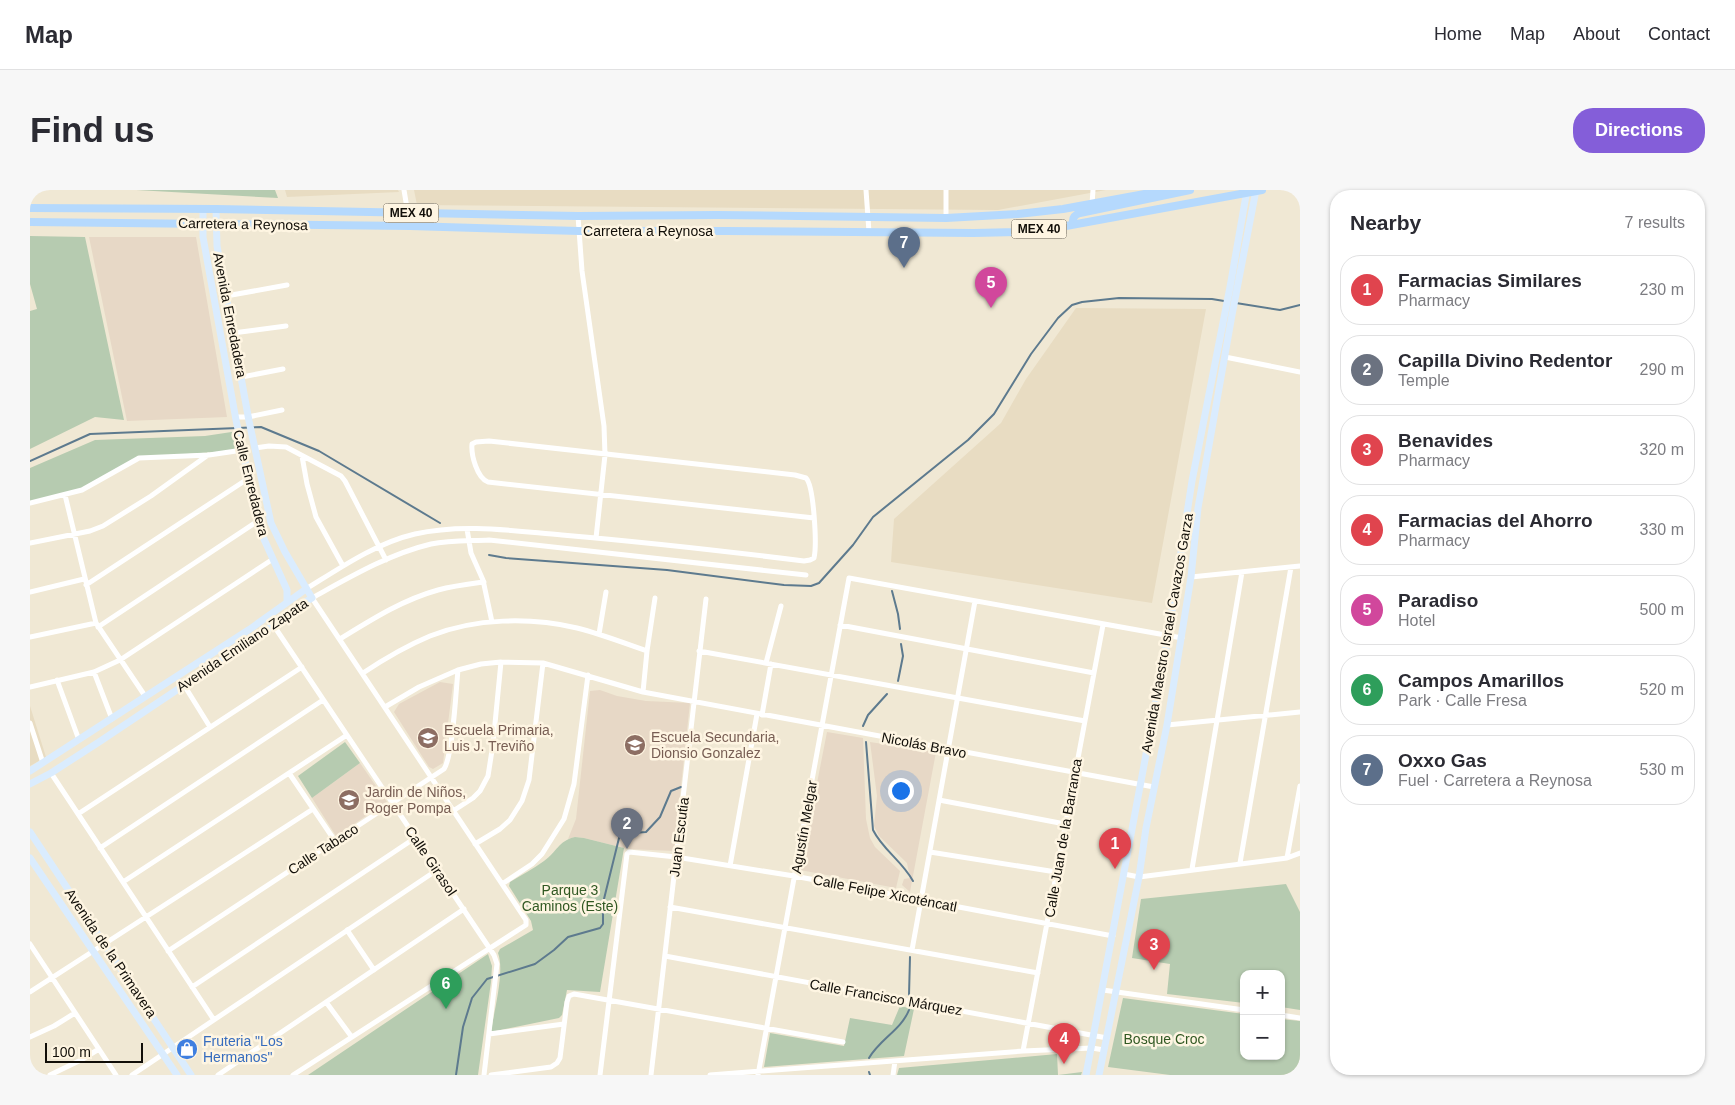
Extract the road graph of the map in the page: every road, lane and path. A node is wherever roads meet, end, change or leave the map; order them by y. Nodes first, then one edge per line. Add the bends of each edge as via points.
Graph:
1 (404, 190) edge
2 (866, 190) edge
3 (946, 190) edge
4 (1093, 190) edge
5 (1166, 190) edge
6 (1190, 190) edge
7 (1258, 190) edge
8 (1247, 192) edge
9 (1092, 204) junction
10 (30, 208) edge
11 (203, 209) junction
12 (216, 209) junction
13 (408, 213) junction
14 (578, 216) junction
15 (868, 217) junction
16 (946, 218) junction
17 (30, 222) edge
18 (202, 223) junction
19 (215, 223) junction
20 (1073, 224) junction
21 (410, 226) junction
22 (579, 231) junction
23 (869, 232) junction
24 (288, 285) dead end
25 (1234, 288) junction
26 (226, 296) junction
27 (1229, 313) junction
28 (286, 326) dead end
29 (233, 333) junction
30 (1225, 357) junction
31 (283, 369) dead end
32 (1300, 372) edge
33 (242, 376) junction
34 (282, 410) dead end
35 (235, 418) junction
36 (249, 419) junction
37 (253, 440) junction
38 (242, 445) junction
39 (255, 448) junction
40 (208, 455) junction
41 (605, 455) junction
42 (302, 456) junction
43 (250, 478) junction
44 (65, 495) junction
45 (601, 495) junction
46 (30, 503) edge
47 (814, 518) junction
48 (258, 521) junction
49 (466, 529) junction
50 (535, 532) junction
51 (74, 534) junction
52 (596, 538) junction
53 (468, 541) junction
54 (30, 543) edge
55 (534, 545) junction
56 (380, 547) junction
57 (273, 559) junction
58 (783, 559) junction
59 (386, 560) junction
60 (343, 566) junction
61 (1300, 566) edge
62 (1291, 567) junction
63 (781, 572) junction
64 (1242, 572) junction
65 (806, 575) dead end
66 (1191, 576) junction
67 (85, 582) junction
68 (484, 582) junction
69 (306, 589) junction
70 (30, 592) edge
71 (606, 592) dead end
72 (312, 598) junction
73 (655, 598) dead end
74 (706, 599) dead end
75 (975, 601) junction
76 (287, 602) junction
77 (781, 606) dead end
78 (268, 616) junction
79 (492, 622) junction
80 (97, 625) junction
81 (274, 625) junction
82 (840, 625) junction
83 (1103, 625) junction
84 (599, 634) junction
85 (30, 637) edge
86 (1168, 637) junction
87 (1182, 638) junction
88 (340, 639) junction
89 (967, 649) junction
90 (647, 651) junction
91 (699, 651) junction
92 (120, 660) junction
93 (501, 662) junction
94 (544, 663) junction
95 (769, 663) junction
96 (302, 667) junction
97 (458, 670) junction
98 (94, 672) junction
99 (363, 673) junction
100 (1094, 673) junction
101 (588, 676) junction
102 (831, 676) junction
103 (57, 680) junction
104 (184, 685) junction
105 (30, 687) edge
106 (643, 692) junction
107 (145, 696) junction
108 (958, 699) junction
109 (324, 700) junction
110 (694, 702) junction
111 (385, 707) junction
112 (1300, 712) edge
113 (759, 714) junction
114 (1265, 715) junction
115 (112, 719) junction
116 (1218, 719) junction
117 (1085, 721) junction
118 (30, 723) edge
119 (1167, 725) junction
120 (822, 726) junction
121 (210, 728) junction
122 (347, 735) junction
123 (79, 740) junction
124 (948, 750) junction
125 (44, 763) junction
126 (30, 771) edge
127 (51, 773) junction
128 (289, 773) junction
129 (1074, 773) junction
130 (432, 778) junction
131 (30, 784) edge
132 (1141, 786) junction
133 (1300, 786) edge
134 (1154, 787) junction
135 (939, 800) junction
136 (393, 803) junction
137 (313, 809) junction
138 (453, 811) junction
139 (78, 814) junction
140 (1065, 824) junction
141 (30, 832) edge
142 (415, 838) junction
143 (335, 841) junction
144 (476, 844) junction
145 (100, 848) junction
146 (930, 852) junction
147 (1300, 853) edge
148 (676, 857) junction
149 (30, 858) edge
150 (1287, 858) junction
151 (1240, 863) junction
152 (730, 866) junction
153 (1192, 869) junction
154 (437, 870) junction
155 (1056, 872) junction
156 (1124, 874) junction
157 (794, 876) junction
158 (1139, 877) junction
159 (123, 882) junction
160 (502, 884) junction
161 (921, 900) junction
162 (670, 907) junction
163 (464, 909) junction
164 (146, 917) junction
165 (1048, 924) junction
166 (785, 927) junction
167 (347, 930) junction
168 (1113, 936) junction
169 (105, 944) junction
170 (30, 945) edge
171 (490, 948) junction
172 (912, 950) junction
173 (168, 951) junction
174 (94, 952) junction
175 (665, 956) junction
176 (374, 970) junction
177 (1038, 973) junction
178 (776, 977) junction
179 (53, 978) junction
180 (192, 987) junction
181 (1103, 990) junction
182 (30, 992) edge
183 (1115, 992) junction
184 (610, 999) junction
185 (326, 1002) junction
186 (658, 1009) junction
187 (1240, 1009) edge
188 (76, 1013) junction
189 (1285, 1016) edge
190 (1300, 1018) edge
191 (214, 1020) junction
192 (1028, 1023) junction
193 (564, 1024) junction
194 (767, 1029) junction
195 (489, 1034) junction
196 (351, 1036) junction
197 (1094, 1036) junction
198 (30, 1037) edge
199 (1106, 1038) junction
200 (843, 1042) dead end
201 (173, 1046) junction
202 (1092, 1048) junction
203 (99, 1049) junction
204 (1104, 1050) junction
205 (1023, 1051) junction
206 (163, 1053) junction
207 (895, 1061) junction
208 (758, 1074) edge
209 (50, 1075) edge
210 (116, 1075) edge
211 (132, 1075) edge
212 (177, 1075) edge
213 (191, 1075) edge
214 (218, 1075) edge
215 (292, 1075) edge
216 (484, 1075) edge
217 (491, 1075) edge
218 (600, 1075) edge
219 (651, 1075) edge
220 (710, 1075) edge
221 (893, 1075) edge
222 (1086, 1075) edge
223 (1099, 1075) edge

1 - 13 street
2 - 15 street
3 - 16 street
4 - 9 street
5 - 9 main road, Carretera a Reynosa / MEX 40
6 - 20 main road via 1080,212 1074,216
7 - 8 main road, Carretera a Reynosa / MEX 40
7 - 25 street, Avenida Maestro Israel Cavazos Garza
8 - 20 main road, Carretera a Reynosa / MEX 40
8 - 25 street, Avenida Maestro Israel Cavazos Garza
9 - 16 main road, Carretera a Reynosa / MEX 40 via 1018,214
10 - 11 main road, Carretera a Reynosa / MEX 40
11 - 12 main road, Carretera a Reynosa / MEX 40
11 - 18 street, Avenida Enredadera
12 - 13 main road, Carretera a Reynosa / MEX 40
12 - 19 street, Avenida Enredadera
13 - 14 main road, Carretera a Reynosa / MEX 40
13 - 21 street
14 - 15 main road, Carretera a Reynosa / MEX 40
14 - 22 street
15 - 16 main road, Carretera a Reynosa / MEX 40
15 - 23 street
17 - 18 main road, Carretera a Reynosa / MEX 40
18 - 19 main road, Carretera a Reynosa / MEX 40
18 - 35 street, Avenida Enredadera
19 - 21 main road, Carretera a Reynosa / MEX 40
19 - 26 street, Avenida Enredadera
20 - 23 main road, Carretera a Reynosa / MEX 40 via 1010,232
21 - 22 main road, Carretera a Reynosa / MEX 40
22 - 23 main road, Carretera a Reynosa / MEX 40
22 - 41 street
24 - 26 street
25 - 27 street, Avenida Maestro Israel Cavazos Garza
26 - 29 street, Avenida Enredadera
27 - 30 street, Avenida Maestro Israel Cavazos Garza
27 - 86 street, Avenida Maestro Israel Cavazos Garza via 1192,481
28 - 29 street
29 - 33 street, Avenida Enredadera
30 - 32 street
30 - 66 street, Avenida Maestro Israel Cavazos Garza via 1198,508
31 - 33 street
33 - 36 street, Avenida Enredadera
34 - 36 street
35 - 36 street
35 - 38 street, Calle Enredadera
36 - 37 street, Calle Enredadera
37 - 38 street
37 - 39 street, Calle Enredadera
38 - 40 street
38 - 43 street, Calle Enredadera
39 - 42 street via 281,446
39 - 69 street, Calle Enredadera via 271,523
40 - 44 street via 139,458 82,490
40 - 51 street via 116,518 90,531
41 - 45 street
41 - 45 street via 489,442 474,442 472,451 480,475 488,482
41 - 47 street via 806,478 811,486
42 - 56 street via 341,476
42 - 60 street via 316,517
43 - 48 street, Calle Enredadera
43 - 67 street
44 - 46 street
44 - 51 street
45 - 47 street
45 - 52 street
47 - 58 street, Avenida Emiliano Zapata via 814,558 804,562
48 - 57 street, Calle Enredadera
48 - 80 street
49 - 50 street, Avenida Emiliano Zapata
49 - 53 street
49 - 56 street, Avenida Emiliano Zapata via 413,534
50 - 52 street, Avenida Emiliano Zapata
50 - 55 street
51 - 54 street
51 - 67 street
52 - 58 street, Avenida Emiliano Zapata
53 - 55 street, Avenida Emiliano Zapata
53 - 59 street, Avenida Emiliano Zapata via 431,544
53 - 68 street
55 - 63 street, Avenida Emiliano Zapata
56 - 59 street
56 - 60 street, Avenida Emiliano Zapata
57 - 76 street, Calle Enredadera via 287,590
57 - 92 street
58 - 63 street
59 - 72 street, Avenida Emiliano Zapata
60 - 69 street, Avenida Emiliano Zapata
61 - 62 street
62 - 64 street
62 - 114 street
63 - 65 street, Avenida Emiliano Zapata
64 - 66 street
64 - 116 street
66 - 87 street, Avenida Maestro Israel Cavazos Garza
67 - 70 street
67 - 80 street
68 - 79 street
68 - 88 street via 421,596 384,612
69 - 72 street, Calle Enredadera
69 - 76 street, Avenida Emiliano Zapata
71 - 84 street
72 - 81 street, Avenida Emiliano Zapata
72 - 88 street
73 - 90 street
74 - 91 street, Juan Escutia
75 - 82 street, Agustín Melgar via 849,578
75 - 83 street
75 - 89 street
76 - 78 street, Avenida Emiliano Zapata
77 - 95 street
78 - 81 street, Calle Girasol
78 - 107 street, Avenida Emiliano Zapata
79 - 84 street via 545,623
79 - 99 street via 431,636 403,648
80 - 85 street
80 - 92 street
81 - 96 street, Calle Girasol
81 - 104 street, Avenida Emiliano Zapata
82 - 89 street
82 - 102 street, Agustín Melgar
83 - 86 street
83 - 100 street, Calle Juan de la Barranca
84 - 90 street
86 - 87 street
86 - 132 street, Avenida Maestro Israel Cavazos Garza
87 - 119 street, Avenida Maestro Israel Cavazos Garza
88 - 99 street
89 - 100 street
89 - 108 street
90 - 106 street
91 - 95 street
91 - 110 street, Juan Escutia
92 - 98 street
92 - 107 street
93 - 94 street, Nicolás Bravo
93 - 97 street, Nicolás Bravo
93 - 138 street via 488,776 480,791
94 - 101 street, Nicolás Bravo
94 - 144 street via 529,780 522,801 510,820
95 - 102 street
95 - 113 street
96 - 109 street, Calle Girasol
96 - 121 street
97 - 111 street, Nicolás Bravo
97 - 130 street, Calle Tabaco via 448,762
98 - 103 street
98 - 115 street
99 - 111 street
100 - 117 street, Calle Juan de la Barranca
101 - 106 street, Nicolás Bravo
101 - 160 street via 574,784 564,819 542,854
102 - 108 street
102 - 120 street, Agustín Melgar
103 - 105 street
103 - 123 street
104 - 121 street
104 - 127 street, Avenida Emiliano Zapata
106 - 110 street, Nicolás Bravo
107 - 115 street, Avenida Emiliano Zapata
108 - 117 street
108 - 124 street
109 - 122 street, Calle Girasol
109 - 145 street
110 - 113 street, Nicolás Bravo
110 - 148 street, Juan Escutia
111 - 130 street
112 - 114 street
113 - 120 street, Nicolás Bravo
113 - 152 street
114 - 116 street
114 - 151 street
115 - 123 street, Avenida Emiliano Zapata
116 - 119 street
116 - 153 street
117 - 129 street, Calle Juan de la Barranca
118 - 125 street
119 - 134 street, Avenida Maestro Israel Cavazos Garza
120 - 124 street, Nicolás Bravo
120 - 157 street, Agustín Melgar
121 - 139 street
122 - 128 street
122 - 136 street, Calle Girasol
123 - 125 street, Avenida Emiliano Zapata
124 - 129 street, Nicolás Bravo
124 - 135 street
125 - 126 street, Avenida Emiliano Zapata
127 - 131 street, Avenida Emiliano Zapata
127 - 139 street
128 - 137 street
128 - 159 street
129 - 132 street, Nicolás Bravo
129 - 140 street, Calle Juan de la Barranca
130 - 136 street, Calle Tabaco
130 - 138 street
132 - 134 street, Nicolás Bravo
132 - 156 street, Avenida Maestro Israel Cavazos Garza
133 - 150 street
134 - 158 street, Avenida Maestro Israel Cavazos Garza
135 - 140 street
135 - 146 street
136 - 142 street, Calle Girasol
136 - 143 street, Calle Tabaco
137 - 143 street
137 - 164 street
138 - 144 street
139 - 145 street
140 - 155 street, Calle Juan de la Barranca
141 - 169 street, Avenida de la Primavera
142 - 154 street, Calle Girasol
142 - 180 street
143 - 173 street, Calle Tabaco
144 - 160 street
145 - 159 street
146 - 155 street
146 - 161 street
147 - 150 street
148 - 152 street, Calle Felipe Xicoténcatl
148 - 162 street, Juan Escutia
148 - 184 street, Calle Felipe Xicoténcatl via 627,854
149 - 174 street, Avenida de la Primavera
150 - 151 street
151 - 153 street
152 - 157 street, Calle Felipe Xicoténcatl
153 - 158 street
154 - 163 street, Calle Girasol
154 - 167 street
155 - 165 street, Calle Juan de la Barranca
156 - 158 street
156 - 168 street, Avenida Maestro Israel Cavazos Garza
157 - 161 street, Calle Felipe Xicoténcatl
157 - 166 street, Agustín Melgar
158 - 183 street, Avenida Maestro Israel Cavazos Garza
159 - 164 street
160 - 171 street via 526,920 526,925
161 - 165 street, Calle Felipe Xicoténcatl
161 - 172 street
162 - 166 street
162 - 175 street, Juan Escutia
163 - 171 street, Calle Girasol
163 - 176 street
164 - 169 street
164 - 173 street
165 - 168 street, Calle Felipe Xicoténcatl
165 - 177 street, Calle Juan de la Barranca
166 - 172 street
166 - 178 street, Agustín Melgar
167 - 176 street
167 - 191 street
168 - 181 street, Avenida Maestro Israel Cavazos Garza
169 - 174 street
169 - 201 street, Avenida de la Primavera
170 - 179 street
171 - 195 street, Calle Girasol via 497,964
171 - 196 street
172 - 177 street
173 - 180 street
174 - 179 street
174 - 206 street, Avenida de la Primavera
175 - 178 street, Calle Francisco Márquez
175 - 186 street, Juan Escutia
176 - 185 street
177 - 192 street, Calle Juan de la Barranca
178 - 192 street, Calle Francisco Márquez
178 - 194 street, Agustín Melgar
179 - 182 street
179 - 188 street
180 - 191 street
181 - 183 street
181 - 197 street, Avenida Maestro Israel Cavazos Garza
183 - 187 street
183 - 199 street, Avenida Maestro Israel Cavazos Garza
184 - 186 street
184 - 193 street via 571,994
184 - 218 street
185 - 196 street
185 - 214 street
186 - 194 street
186 - 219 street, Juan Escutia
188 - 198 street
188 - 203 street
189 - 190 street
191 - 201 street
192 - 197 street, Calle Francisco Márquez
192 - 205 street, Calle Juan de la Barranca
193 - 195 street
193 - 217 street via 557,1063 551,1067
194 - 200 street
194 - 208 street, Agustín Melgar
195 - 216 street, Calle Girasol
196 - 215 street
197 - 199 street, Calle Francisco Márquez
197 - 202 street, Avenida Maestro Israel Cavazos Garza
199 - 204 street, Avenida Maestro Israel Cavazos Garza
201 - 206 street
201 - 213 street, Avenida de la Primavera
202 - 204 street
202 - 205 street
202 - 222 street, Avenida Maestro Israel Cavazos Garza
203 - 209 street
203 - 210 street
204 - 223 street, Avenida Maestro Israel Cavazos Garza
205 - 207 street
206 - 211 street
206 - 212 street, Avenida de la Primavera
207 - 208 street
207 - 221 street
208 - 220 street

